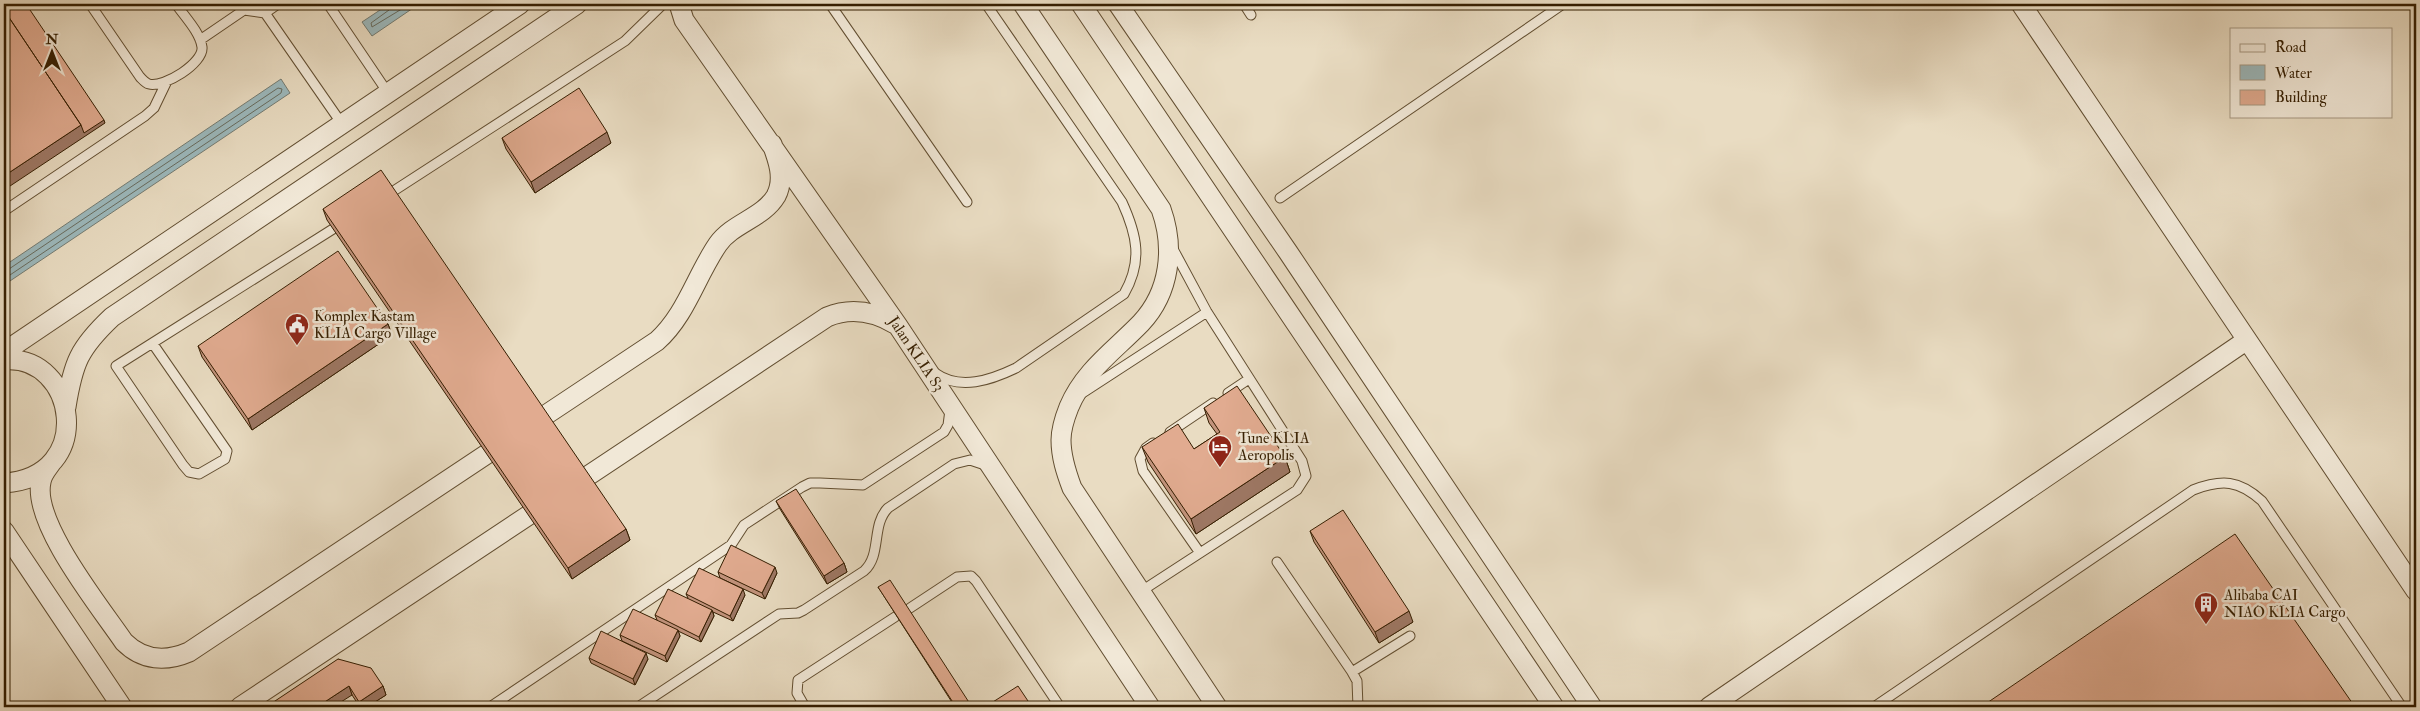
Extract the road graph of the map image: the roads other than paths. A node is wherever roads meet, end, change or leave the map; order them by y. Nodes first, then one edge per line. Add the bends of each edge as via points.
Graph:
1 (90, 4) edge
2 (176, 4) edge
3 (278, 4) edge
4 (328, 4) edge
5 (520, 4) edge
6 (577, 4) edge
7 (663, 4) edge
8 (679, 4) edge
9 (830, 4) edge
10 (986, 4) edge
11 (1023, 4) edge
12 (1081, 4) edge
13 (1118, 4) edge
14 (1244, 4) edge
15 (1563, 4) edge
16 (2021, 4) edge
17 (242, 7) edge
18 (265, 13) junction
19 (1251, 15) dead end
20 (200, 40) junction
21 (166, 82) junction
22 (388, 93) junction
23 (342, 124) junction
24 (772, 144) junction
25 (392, 192) edge
26 (1280, 198) dead end
27 (967, 202) dead end
28 (4, 211) edge
29 (333, 229) edge
30 (1170, 243) junction
31 (1207, 312) junction
32 (898, 326) junction
33 (2247, 340) junction
34 (153, 344) junction
35 (4, 352) edge
36 (4, 360) edge
37 (920, 360) junction
38 (1249, 380) junction
39 (1072, 400) junction
40 (948, 402) junction
41 (66, 407) junction
42 (52, 462) junction
43 (994, 471) junction
44 (12, 482) edge
45 (4, 493) edge
46 (4, 531) edge
47 (1200, 553) junction
48 (1277, 562) dead end
49 (2416, 591) edge
50 (1140, 592) junction
51 (910, 608) edge
52 (895, 617) edge
53 (1410, 636) dead end
54 (1352, 672) junction
55 (122, 707) edge
56 (240, 707) edge
57 (490, 707) edge
58 (638, 707) edge
59 (805, 707) edge
60 (1060, 707) edge
61 (1148, 707) edge
62 (1217, 707) edge
63 (1358, 707) edge
64 (1554, 707) edge
65 (1592, 707) edge
66 (1709, 707) edge
67 (1874, 707) edge
68 (2402, 707) edge

1 - 21 lane via 140,77 147,84
2 - 20 lane
3 - 18 lane
4 - 22 lane
5 - 22 street
6 - 41 street via 112,317 78,356 71,372
7 - 25 lane via 625,41
8 - 24 street, Jalan KLIA S3 via 684,20
9 - 27 lane
10 - 37 lane via 1122,202 1133,227 1136,263 1133,280 1124,294 1000,376 974,382 954,382 941,378
11 - 30 street via 1161,209
12 - 64 street
13 - 65 street
14 - 19 lane
15 - 26 lane
16 - 33 street
17 - 18 lane
17 - 20 lane
18 - 23 lane
20 - 21 lane via 200,57 192,66
21 - 28 lane via 154,108 145,116
22 - 23 street
23 - 35 street
24 - 32 street, Jalan KLIA S3
24 - 42 street via 780,175 776,195 763,210 736,226 718,244 675,321 657,341 176,658 146,657 133,651 62,549 44,514 40,498 40,482
29 - 34 lane
30 - 31 lane
30 - 39 street via 1163,287 1153,308 1095,367
31 - 38 lane
31 - 39 lane
32 - 37 street, Jalan KLIA S3
32 - 56 street via 868,312 839,312 827,317
33 - 49 street
33 - 66 street
34 - 34 lane via 116,366 183,465 189,472 199,474 225,459 227,451
36 - 41 street via 28,364 45,374 58,389
37 - 40 street, Jalan KLIA S3
38 - 47 lane via 1302,461 1306,476 1296,490
38 - 47 lane via 1146,448 1140,458 1143,471
39 - 50 street via 1061,438 1064,466 1072,488
40 - 43 street, Jalan KLIA S3
40 - 57 lane via 948,425 930,442 863,485 820,482 802,487 744,525 731,546
41 - 42 street via 63,445
42 - 44 street via 37,475
43 - 58 lane via 970,460 954,464 883,514 874,556 864,571 804,610 779,614
43 - 61 street, Jalan KLIA S3
44 - 45 street
46 - 55 street
47 - 50 lane
48 - 54 lane
50 - 62 street
51 - 60 lane via 957,577 971,576
52 - 59 lane via 798,680 797,693
53 - 54 lane
54 - 63 lane via 1357,681
67 - 68 lane via 2193,490 2210,484 2230,483 2249,489 2262,501

